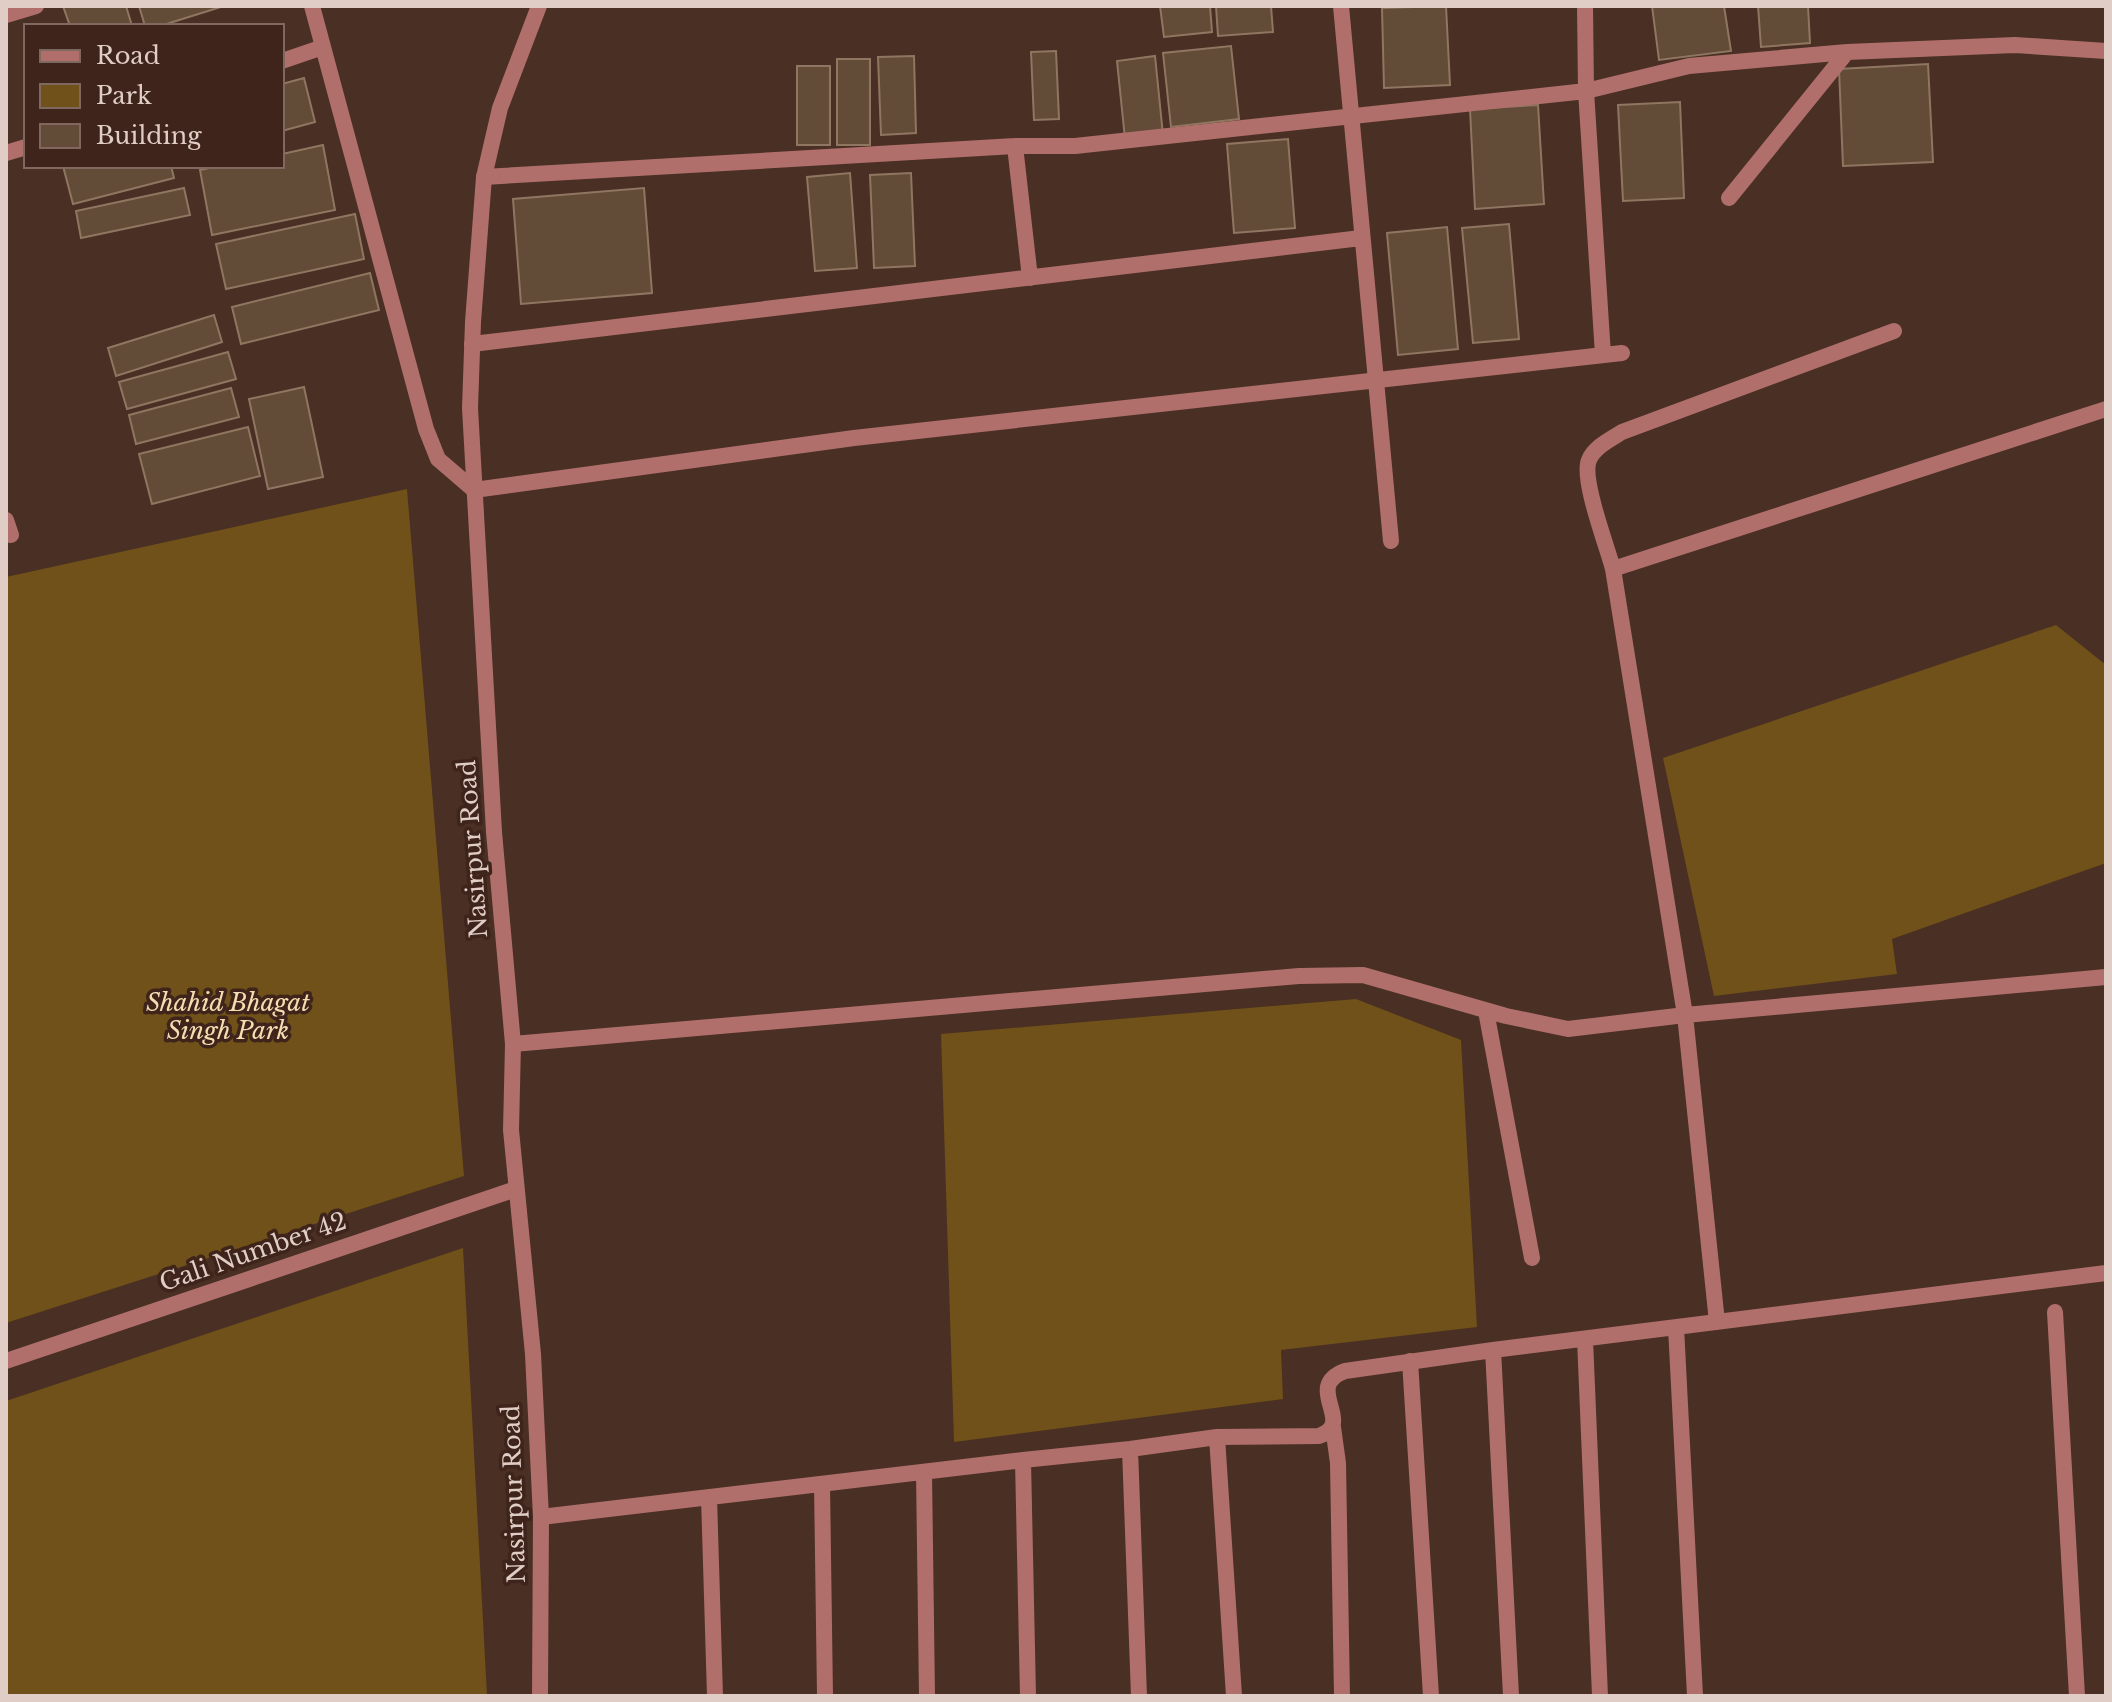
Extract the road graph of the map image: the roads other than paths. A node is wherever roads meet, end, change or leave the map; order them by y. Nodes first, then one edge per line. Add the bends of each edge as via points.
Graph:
1 (36, 6) edge
2 (312, 6) edge
3 (539, 6) edge
4 (1341, 6) edge
5 (1585, 6) edge
6 (6, 15) edge
7 (323, 47) junction
8 (2106, 51) edge
9 (1847, 52) junction
10 (284, 60) edge
11 (1586, 91) junction
12 (1349, 115) junction
13 (1015, 146) junction
14 (484, 177) junction
15 (1729, 198) dead end
16 (1361, 238) junction
17 (1030, 278) junction
18 (1894, 331) dead end
19 (472, 344) junction
20 (1622, 353) dead end
21 (1603, 355) junction
22 (1375, 380) junction
23 (2106, 409) edge
24 (474, 490) junction
25 (1391, 541) dead end
26 (1613, 569) junction
27 (2106, 977) edge
28 (1486, 1011) junction
29 (1685, 1015) junction
30 (513, 1044) junction
31 (516, 1189) junction
32 (1532, 1258) dead end
33 (2106, 1273) edge
34 (2055, 1312) dead end
35 (1717, 1322) junction
36 (1676, 1327) junction
37 (1585, 1339) junction
38 (1493, 1350) junction
39 (6, 1361) edge
40 (1410, 1361) junction
41 (1333, 1427) junction
42 (1217, 1437) junction
43 (1130, 1449) junction
44 (1023, 1460) junction
45 (924, 1472) junction
46 (822, 1484) junction
47 (709, 1497) junction
48 (541, 1517) junction
49 (540, 1696) edge
50 (715, 1696) edge
51 (825, 1696) edge
52 (927, 1696) edge
53 (1028, 1696) edge
54 (1139, 1696) edge
55 (1234, 1696) edge
56 (1342, 1696) edge
57 (1431, 1696) edge
58 (1511, 1696) edge
59 (1600, 1696) edge
60 (1695, 1696) edge
61 (2077, 1696) edge

1 - 6 street
2 - 7 street
3 - 14 street, Nasirpur Road via 500,108
4 - 12 street
5 - 11 street
7 - 10 street
7 - 24 street via 426,429 438,459
8 - 9 street via 2015,45
9 - 11 street via 1689,66
9 - 15 street
11 - 12 street
11 - 21 street
12 - 13 street via 1075,146
12 - 16 street
13 - 14 street
13 - 17 street
14 - 19 street, Nasirpur Road
16 - 17 street
16 - 22 street
17 - 19 street
18 - 26 street via 1622,432 1603,445 1589,458 1586,476
19 - 24 street, Nasirpur Road
20 - 21 street
21 - 22 street
22 - 24 street via 854,438
22 - 25 street
23 - 26 street
24 - 30 street, Nasirpur Road via 494,832
26 - 29 street
27 - 29 street
28 - 29 street via 1568,1029
28 - 30 street via 1363,975 1299,976
28 - 32 street
29 - 35 street
30 - 31 street, Nasirpur Road
31 - 39 street, Gali Number 42
31 - 48 street, Nasirpur Road via 533,1354
33 - 35 street
34 - 61 street
35 - 36 street
36 - 37 street
36 - 60 street
37 - 38 street
37 - 59 street
38 - 40 street
38 - 58 street
40 - 41 street via 1333,1376 1327,1392
40 - 57 street
41 - 42 street via 1319,1436
41 - 56 street
42 - 43 street
42 - 55 street
43 - 44 street
43 - 54 street
44 - 45 street
44 - 53 street
45 - 46 street
45 - 52 street
46 - 47 street
46 - 51 street
47 - 48 street
47 - 50 street
48 - 49 street, Nasirpur Road

